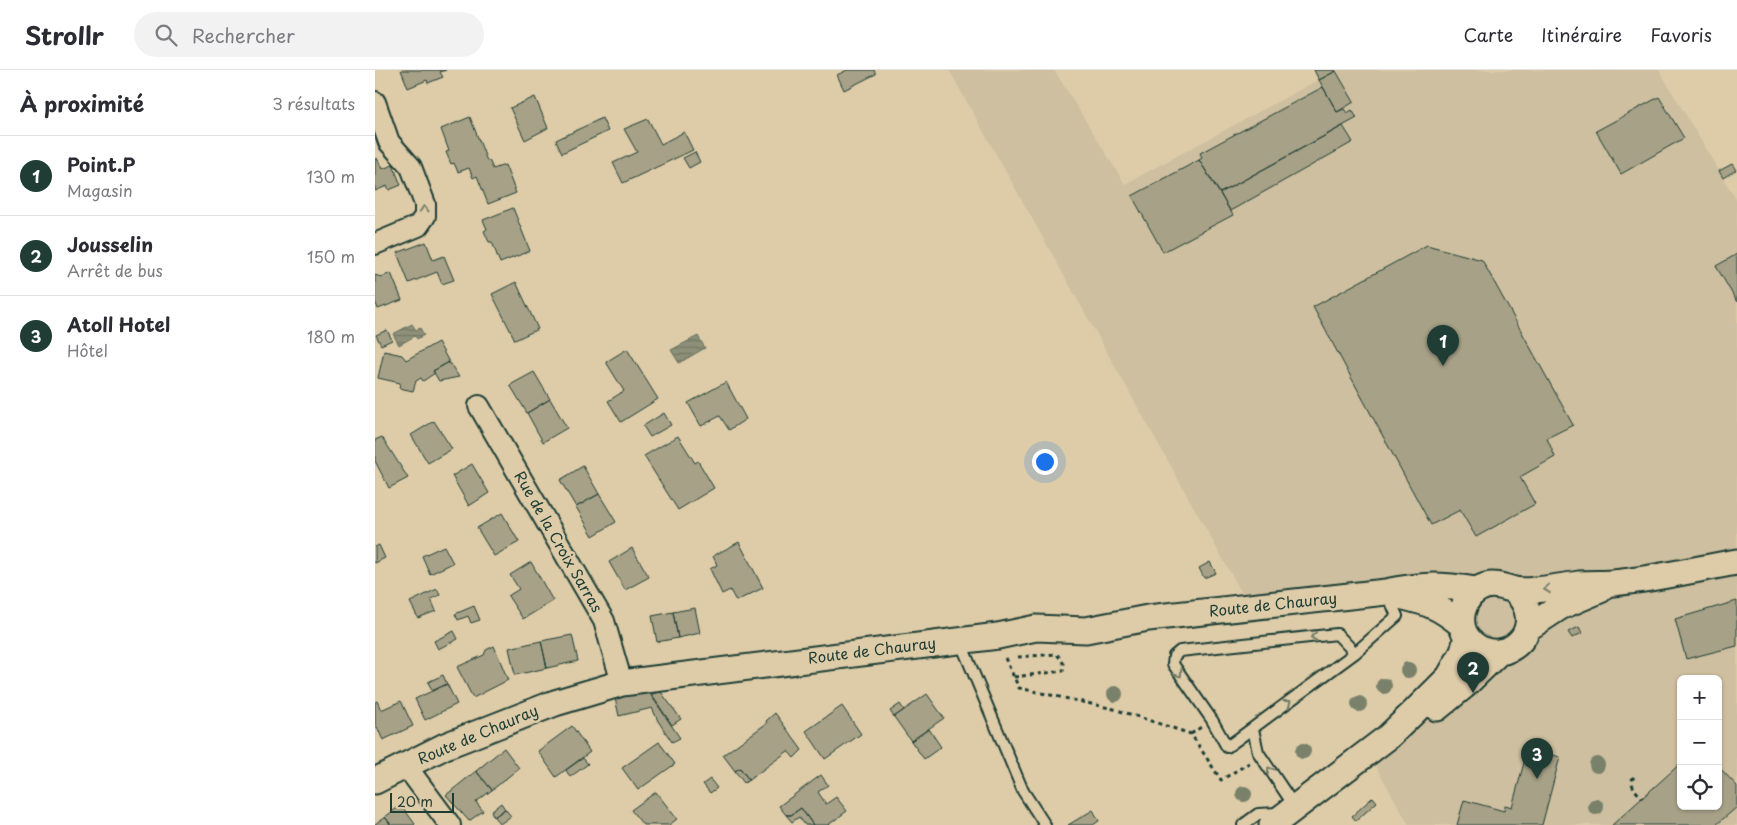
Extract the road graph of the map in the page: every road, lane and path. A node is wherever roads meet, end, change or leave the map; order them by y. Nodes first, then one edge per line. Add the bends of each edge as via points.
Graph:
1 (375, 102) edge
2 (375, 244) edge
3 (479, 406) dead end
4 (1737, 562) edge
5 (1613, 583) junction
6 (1476, 590) junction
7 (1514, 590) junction
8 (1386, 592) junction
9 (1528, 628) junction
10 (1465, 631) junction
11 (960, 640) junction
12 (1355, 652) junction
13 (1499, 652) junction
14 (1014, 677) junction
15 (622, 683) junction
16 (1253, 729) junction
17 (1388, 737) junction
18 (1253, 760) dead end
19 (406, 766) junction
20 (1634, 777) dead end
21 (375, 781) edge
22 (1642, 798) dead end
23 (1285, 815) edge
24 (450, 825) edge
25 (1045, 825) edge
26 (1243, 825) edge

2 -> 1 street via 418,226 425,216 425,204 411,167 389,142
3 - 15 street, Rue de la Croix Sarras via 604,621
4 - 5 street
5 -> 7 street
5 - 9 street via 1560,607
6 - 7 street via 1495,585
6 - 8 street, Route de Chauray via 1432,585
6 - 10 street via 1464,606
7 - 9 street via 1527,606
8 - 10 street, Route de Chauray via 1429,603 1450,615
8 - 11 street, Route de Chauray via 1148,618 1086,630 1036,628
8 - 12 lane via 1397,616
9 - 13 street via 1517,644
10 - 13 street via 1479,647
10 - 17 street via 1463,652 1449,677
11 - 15 street, Route de Chauray
11 - 25 lane via 1023,790
16 -> 12 lane
12 -> 16 lane via 1337,634 1180,651 1173,656 1173,664 1227,747
13 - 17 street via 1421,721
14 - 14 path via 1005,658 1057,654 1063,664 1063,671
14 - 18 path via 1019,688 1114,709 1191,734 1221,780
15 - 19 street, Route de Chauray via 555,702 445,746
23 -> 16 lane via 1258,752
17 - 23 street
19 - 21 street, Route de Chauray
19 - 24 street
20 - 22 path via 1631,780 1634,789
23 - 26 lane via 1258,814

